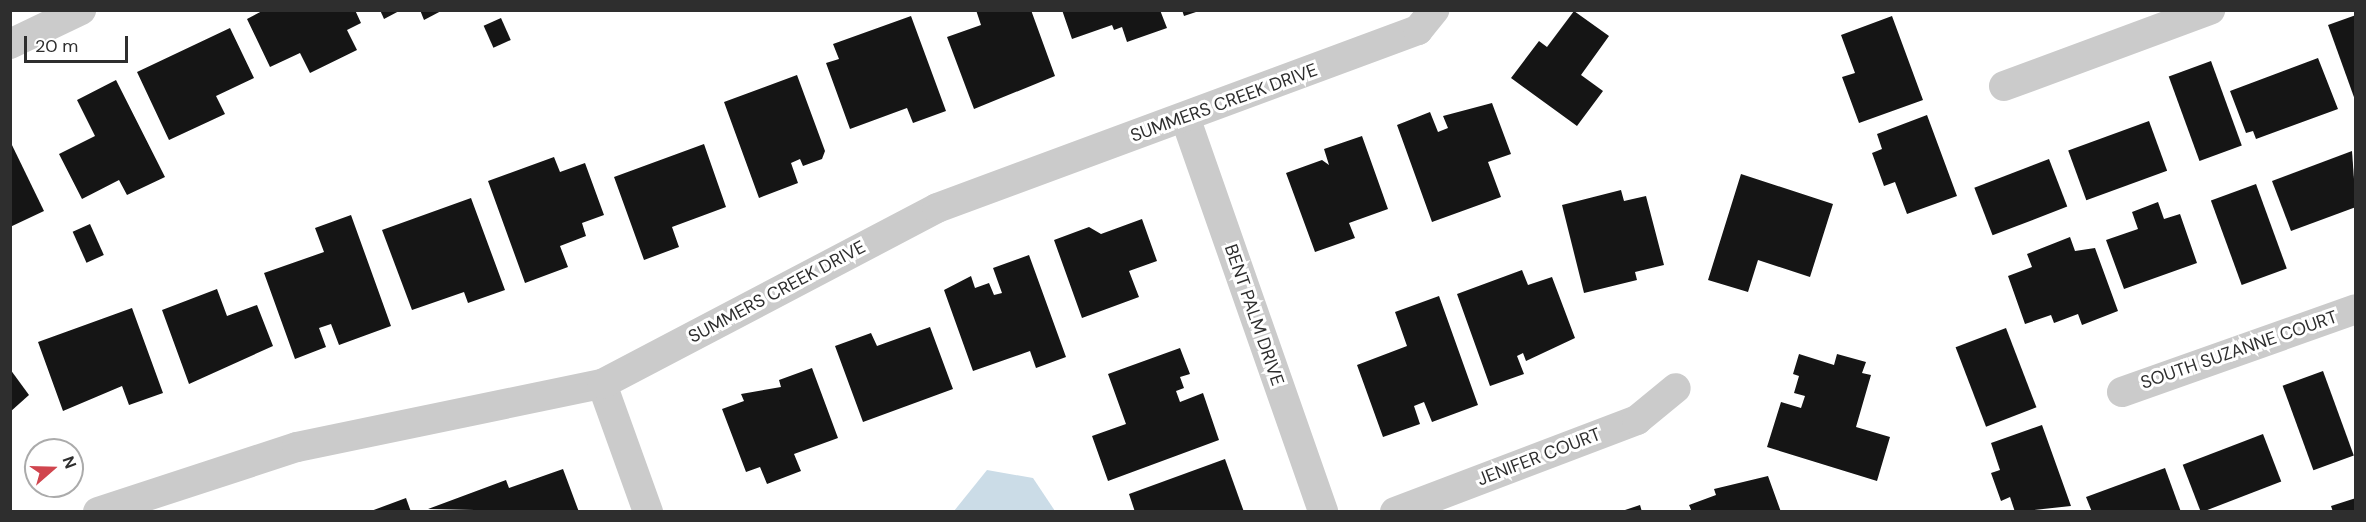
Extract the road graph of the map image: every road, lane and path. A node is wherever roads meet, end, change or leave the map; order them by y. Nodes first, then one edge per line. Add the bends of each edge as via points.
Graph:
1 (81, 10) edge
2 (1434, 10) edge
3 (2210, 10) edge
4 (10, 44) edge
5 (2004, 86) dead end
6 (1185, 117) junction
7 (2355, 309) edge
8 (602, 384) junction
9 (1676, 388) dead end
10 (2122, 392) dead end
11 (98, 512) edge
12 (648, 512) edge
13 (1323, 512) edge
14 (1395, 512) edge

1 - 4 street
2 - 6 street, SUMMERS CREEK DRIVE via 1418,30
3 - 5 street
6 - 8 street, SUMMERS CREEK DRIVE via 937,208
6 - 13 street, BENT PALM DRIVE
7 - 10 street, SOUTH SUZANNE COURT
8 - 11 street, SUMMERS CREEK DRIVE via 297,447
8 - 12 street
9 - 14 street, JENIFER COURT via 1637,420

